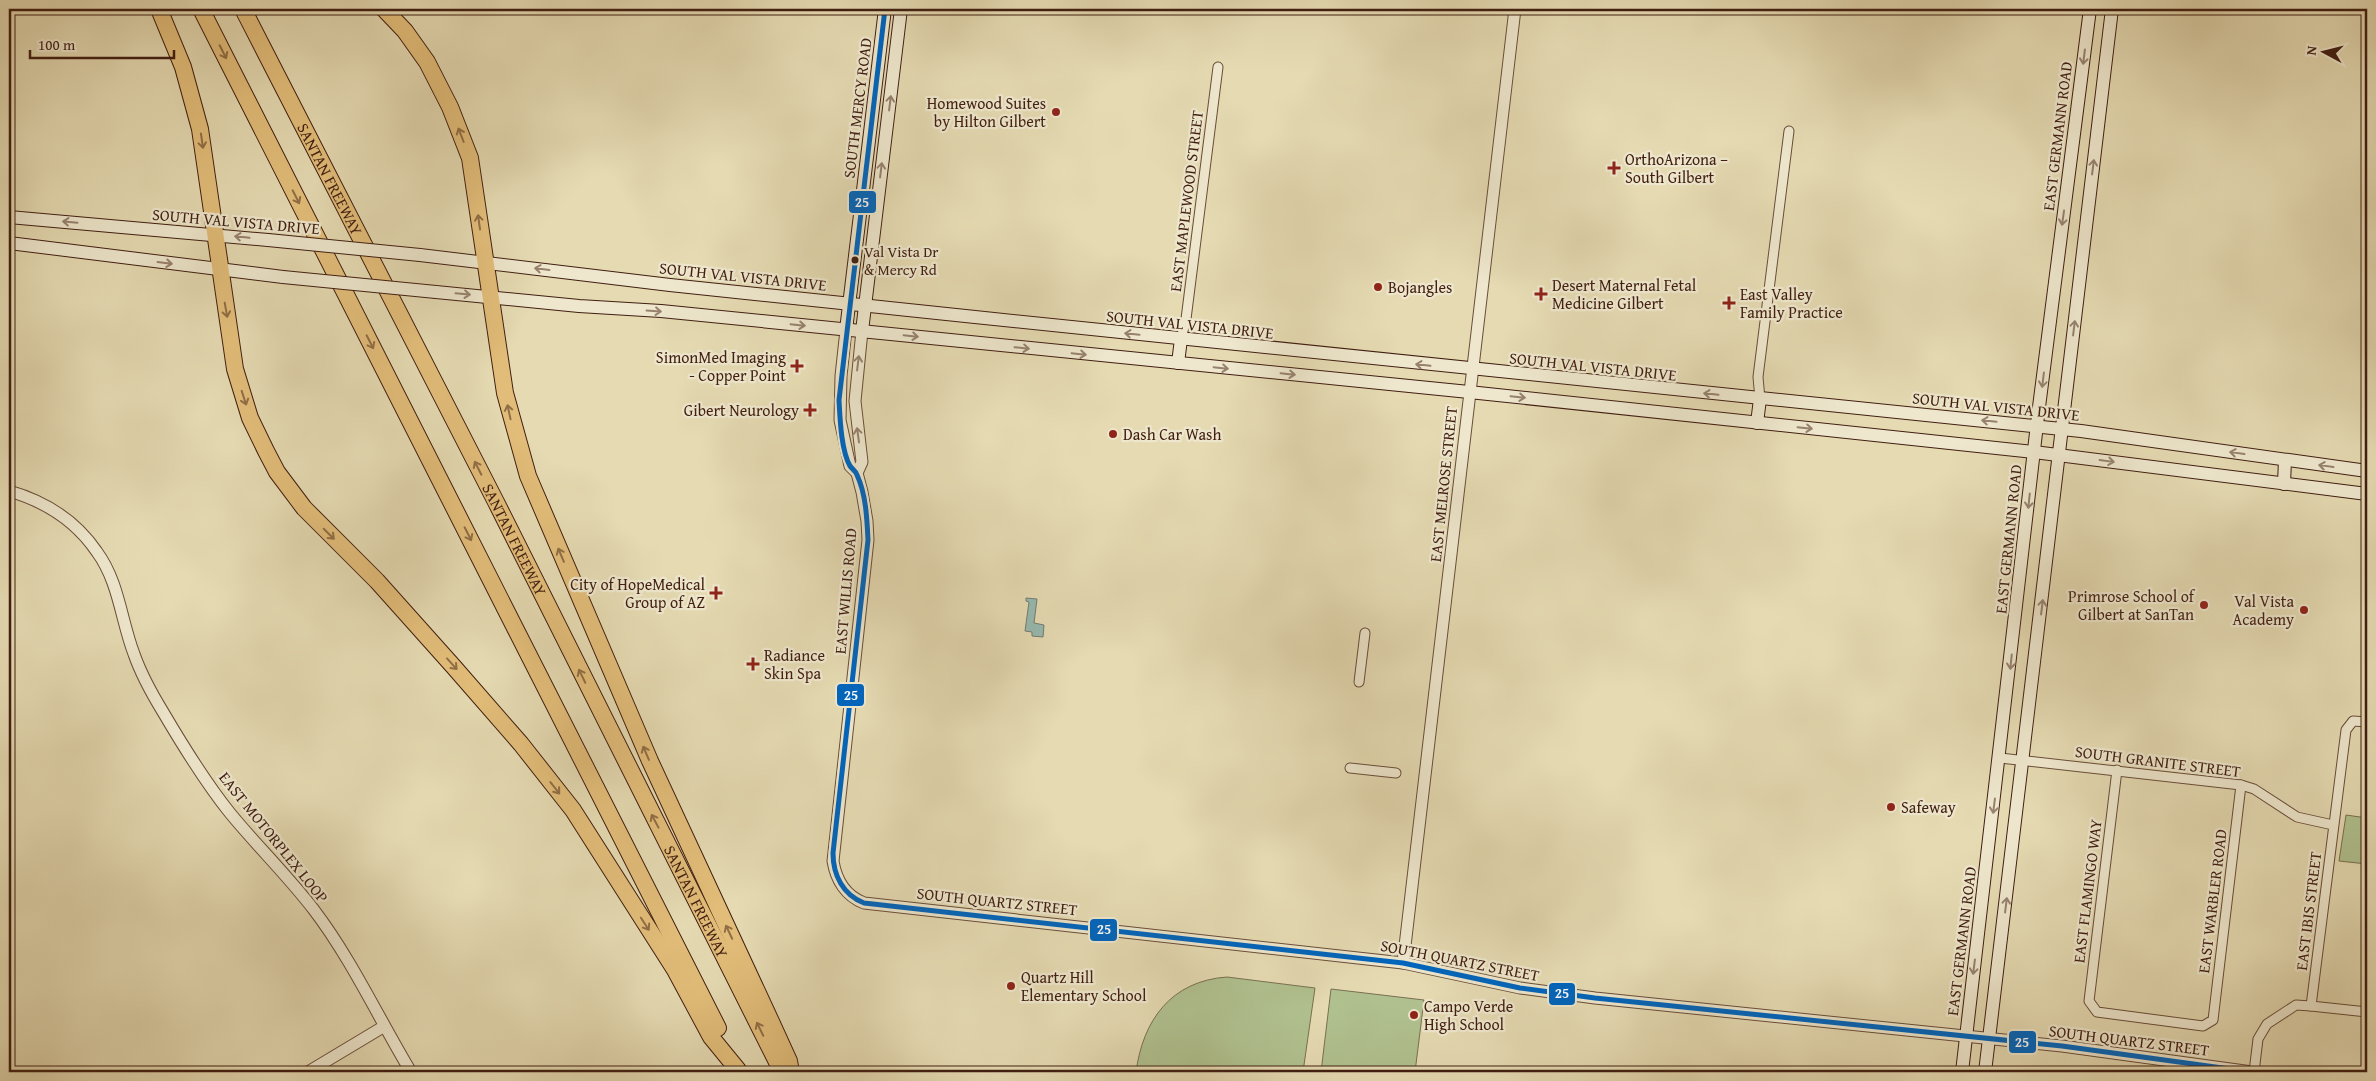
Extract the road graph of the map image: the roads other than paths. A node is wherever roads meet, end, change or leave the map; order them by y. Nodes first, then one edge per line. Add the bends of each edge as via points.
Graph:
1 (159, 9) edge
2 (201, 9) edge
3 (243, 9) edge
4 (384, 9) edge
5 (885, 9) edge
6 (901, 9) edge
7 (1515, 9) edge
8 (2090, 9) edge
9 (2112, 9) edge
10 (1218, 66) dead end
11 (1789, 131) dead end
12 (9, 217) edge
13 (216, 235) junction
14 (9, 243) edge
15 (484, 262) junction
16 (220, 270) junction
17 (490, 297) junction
18 (850, 304) junction
19 (865, 306) junction
20 (846, 330) junction
21 (862, 332) junction
22 (1180, 339) junction
23 (1178, 364) junction
24 (1472, 370) junction
25 (1469, 392) junction
26 (1760, 399) junction
27 (1757, 423) junction
28 (2037, 426) junction
29 (2063, 429) junction
30 (2034, 452) junction
31 (2059, 455) junction
32 (2285, 460) junction
33 (2367, 472) edge
34 (857, 473) junction
35 (2284, 484) junction
36 (9, 491) edge
37 (2367, 494) edge
38 (1365, 633) dead end
39 (1359, 682) dead end
40 (2367, 722) edge
41 (2000, 758) junction
42 (2024, 760) junction
43 (1350, 768) dead end
44 (2117, 770) junction
45 (1396, 773) dead end
46 (2241, 785) junction
47 (2333, 825) junction
48 (844, 889) joint
49 (1403, 963) junction
50 (2311, 1006) junction
51 (2367, 1012) edge
52 (2213, 1020) joint
53 (384, 1027) junction
54 (1966, 1038) junction
55 (1989, 1040) junction
56 (738, 1071) edge
57 (308, 1072) edge
58 (411, 1072) edge
59 (782, 1072) edge
60 (791, 1072) edge
61 (1962, 1072) edge
62 (1985, 1072) edge
63 (2253, 1072) edge

1 -> 13 highway via 183,67 200,129
2 -> 56 highway
59 -> 3 highway, SANTAN FREEWAY via 496,502
15 -> 4 highway via 470,158 450,107 427,62
5 - 18 main road, SOUTH MERCY ROAD
19 -> 6 main road, SOUTH MERCY ROAD
7 - 24 street, EAST MELROSE STREET
8 -> 28 main road, EAST GERMANN ROAD
29 -> 9 main road
10 - 22 street, EAST MAPLEWOOD STREET via 1186,319
11 - 26 street via 1758,377
13 -> 12 main road, SOUTH VAL VISTA DRIVE
15 -> 13 main road, SOUTH VAL VISTA DRIVE, bridge
13 - 16 highway
14 -> 16 main road
15 - 17 highway
18 -> 15 main road, SOUTH VAL VISTA DRIVE
16 -> 17 main road, bridge
16 -> 56 highway via 240,384 257,435 277,472 304,508 377,581 454,666 572,810 676,970 711,1036
17 -> 20 main road
60 -> 17 highway via 768,1015 650,761 528,476 505,393
18 - 19 main road, SOUTH VAL VISTA DRIVE
18 - 20 main road, SOUTH MERCY ROAD
19 - 21 main road, SOUTH MERCY ROAD
22 -> 19 main road, SOUTH VAL VISTA DRIVE
20 - 21 main road
20 - 34 street, EAST WILLIS ROAD via 840,420 850,466
21 -> 23 main road
34 -> 21 street, EAST WILLIS ROAD via 862,462 855,401
22 - 23 main road
24 -> 22 main road, SOUTH VAL VISTA DRIVE
23 -> 25 main road
24 - 25 street, EAST MELROSE STREET
26 -> 24 main road, SOUTH VAL VISTA DRIVE
25 -> 27 main road
25 - 49 street, EAST MELROSE STREET
26 - 27 main road
28 -> 26 main road, SOUTH VAL VISTA DRIVE
27 -> 30 main road
28 - 29 main road, SOUTH VAL VISTA DRIVE
28 - 30 main road, EAST GERMANN ROAD
29 - 31 main road
32 -> 29 main road, SOUTH VAL VISTA DRIVE
30 - 31 main road
30 -> 41 main road, EAST GERMANN ROAD
31 -> 35 main road
42 -> 31 main road
33 -> 32 main road, SOUTH VAL VISTA DRIVE
32 - 35 main road
34 - 48 street, EAST WILLIS ROAD via 865,506 868,540 834,853 834,870
35 - 37 main road
36 - 53 street, EAST MOTORPLEX LOOP via 38,502 67,520 97,551 114,584 134,655 162,711 230,813 315,911 353,969
38 - 39 street
40 - 47 street, EAST IBIS STREET via 2353,721 2346,730
41 - 42 street, SOUTH GRANITE STREET
41 -> 54 main road, EAST GERMANN ROAD
42 - 44 street, SOUTH GRANITE STREET
55 -> 42 main road
43 - 45 street
44 - 46 street, SOUTH GRANITE STREET
44 - 52 street, EAST FLAMINGO WAY via 2089,1001 2098,1012 2203,1026
46 - 47 street, SOUTH GRANITE STREET via 2254,789 2297,817
46 - 52 street, EAST WARBLER ROAD
47 - 50 street, EAST IBIS STREET
48 - 49 street, SOUTH QUARTZ STREET via 864,903
49 - 54 street, SOUTH QUARTZ STREET via 1551,993
50 - 51 street
50 - 63 street via 2296,1005 2267,1024 2258,1039
53 - 57 street
53 - 58 street, EAST MOTORPLEX LOOP
54 - 55 street, SOUTH QUARTZ STREET
54 - 61 main road, EAST GERMANN ROAD
55 - 62 main road
55 - 63 street, SOUTH QUARTZ STREET via 2062,1046

